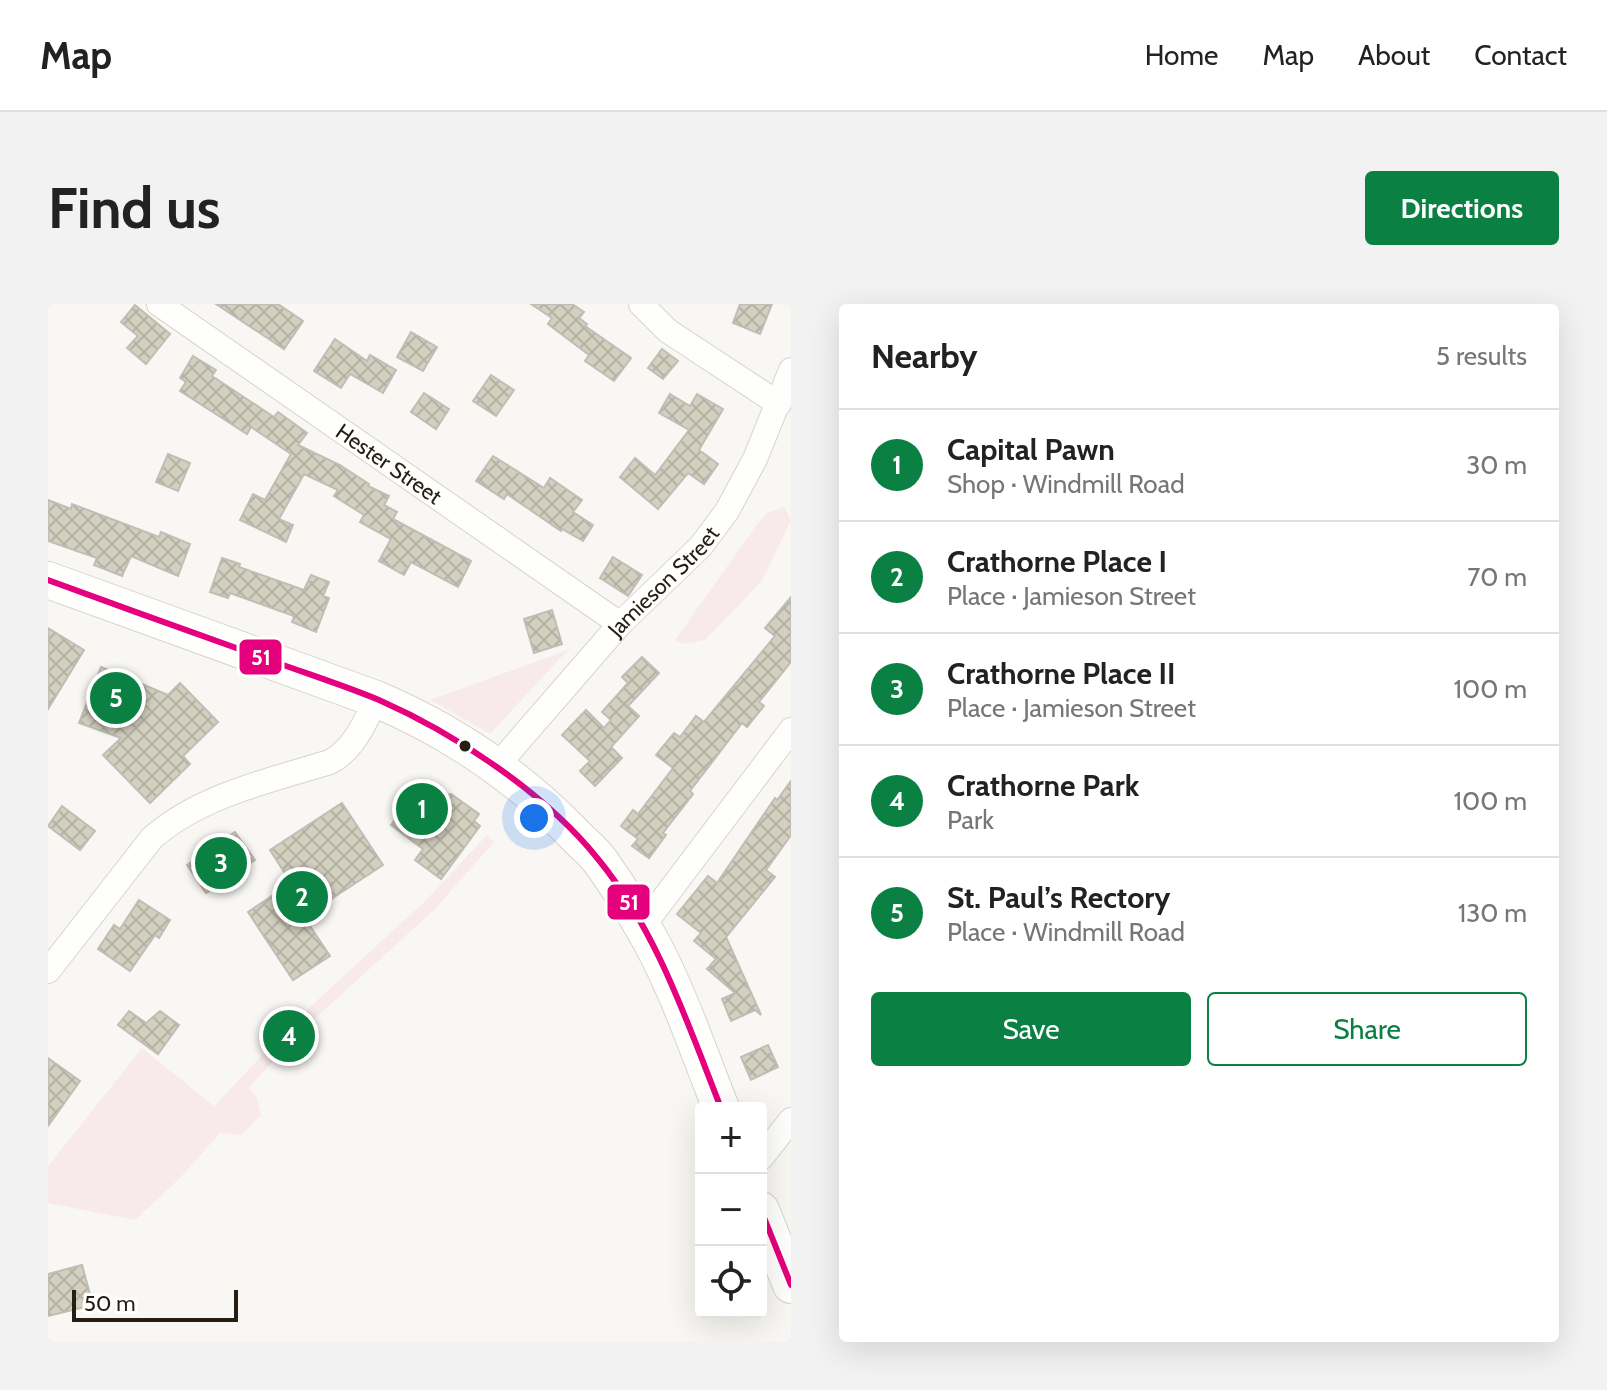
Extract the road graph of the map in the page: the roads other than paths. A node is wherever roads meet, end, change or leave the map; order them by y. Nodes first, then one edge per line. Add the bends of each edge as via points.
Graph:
1 (159, 304) edge
2 (641, 304) edge
3 (791, 370) edge
4 (779, 404) junction
5 (48, 580) edge
6 (620, 624) junction
7 (376, 699) junction
8 (791, 730) edge
9 (496, 767) junction
10 (643, 926) junction
11 (48, 971) edge
12 (719, 1102) edge
13 (791, 1120) edge
14 (767, 1150) edge
15 (767, 1225) edge
16 (791, 1285) edge

1 - 6 street, Hester Street
2 - 4 street via 668,331
3 - 4 street, Jamieson Street
4 - 6 street, Jamieson Street via 727,511 701,546
5 - 7 main road
6 - 9 street, Jamieson Street
7 - 9 main road via 414,715
7 - 11 street via 343,755 211,800 162,829
8 - 10 street
9 - 10 main road via 600,860
10 - 12 main road
13 - 14 street
15 - 16 main road

